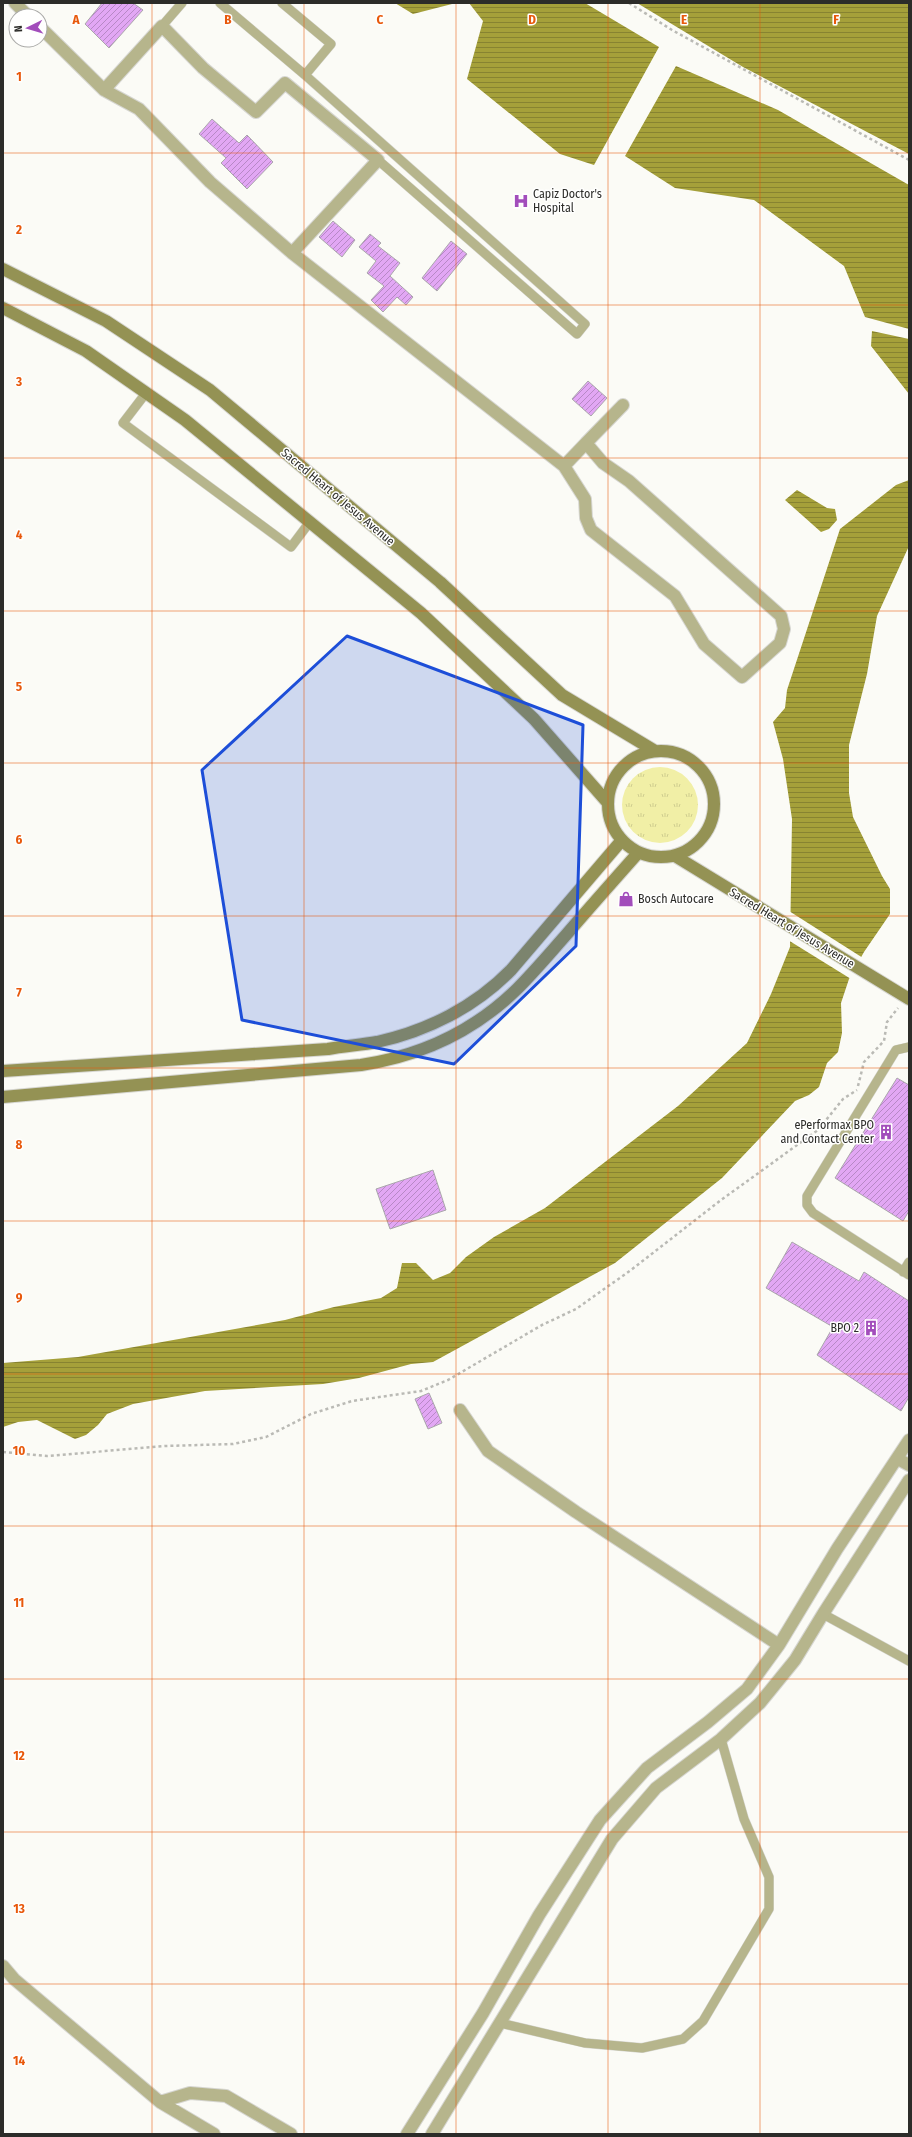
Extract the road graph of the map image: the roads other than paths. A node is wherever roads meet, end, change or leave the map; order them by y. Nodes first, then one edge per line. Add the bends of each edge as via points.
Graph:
1 (182, 3) edge
2 (220, 3) edge
3 (282, 3) edge
4 (162, 26) junction
5 (48, 35) edge
6 (305, 75) junction
7 (104, 90) junction
8 (378, 160) junction
9 (292, 254) junction
10 (3, 269) edge
11 (3, 308) edge
12 (146, 392) junction
13 (623, 405) dead end
14 (586, 443) junction
15 (564, 466) junction
16 (309, 523) junction
17 (654, 751) junction
18 (608, 803) junction
19 (622, 840) junction
20 (638, 852) junction
21 (675, 856) junction
22 (908, 998) edge
23 (909, 1047) edge
24 (3, 1071) edge
25 (3, 1097) edge
26 (909, 1262) edge
27 (906, 1273) edge
28 (460, 1410) dead end
29 (909, 1440) edge
30 (898, 1459) junction
31 (909, 1464) edge
32 (909, 1480) edge
33 (822, 1614) junction
34 (779, 1646) junction
35 (909, 1661) edge
36 (708, 1722) junction
37 (721, 1739) junction
38 (3, 1966) edge
39 (483, 2013) junction
40 (500, 2023) junction
41 (160, 2102) junction
42 (214, 2134) edge
43 (291, 2134) edge
44 (407, 2134) edge
45 (432, 2134) edge

1 - 4 lane
2 - 6 lane
3 - 6 lane via 331,44
4 - 7 street
4 - 8 street via 203,68 256,112 285,83
5 - 7 street
6 - 8 lane via 585,324 577,334
7 - 9 street via 138,109 210,182
8 - 9 street
9 - 15 street
10 - 17 main road, Sacred Heart of Jesus Avenue via 106,321 210,390 440,582 562,695
11 - 12 main road via 86,351
12 - 16 main road via 185,420
12 - 16 lane via 123,423 291,547
13 - 14 street
14 - 15 street
14 - 15 street via 603,463 629,482 781,616 784,629 780,643 742,677 704,644 675,596 591,530 586,518 585,499
16 - 18 main road via 421,613 534,719
17 - 18 main road via 637,757 622,768 612,785
17 - 21 main road via 668,751 681,755 696,764 708,778 714,795 714,812 704,837 691,849
18 - 19 main road via 614,829
19 - 20 main road
19 - 24 main road via 511,970 492,988 462,1008 419,1030 374,1042 328,1049
20 - 21 main road via 652,857
20 - 25 main road via 518,989 486,1016 428,1048 384,1062 361,1065
21 - 22 main road, Sacred Heart of Jesus Avenue
23 - 27 lane via 896,1050 807,1196 807,1205 813,1212
26 - 27 lane
28 - 34 street via 488,1450 576,1512
29 - 30 street
30 - 31 street
30 - 34 street via 837,1549
32 - 33 street
33 - 35 lane
33 - 37 street via 795,1660 765,1697
34 - 36 street via 747,1689
36 - 37 street
36 - 39 street via 647,1768 600,1820 539,1915
37 - 40 street via 656,1788 612,1839
37 - 40 lane via 744,1819 769,1877 769,1909 703,2021 683,2039 642,2048 585,2043
38 - 41 street via 14,1979
39 - 40 street
39 - 44 street
40 - 45 street
41 - 42 street
41 - 43 street via 190,2092 226,2096

